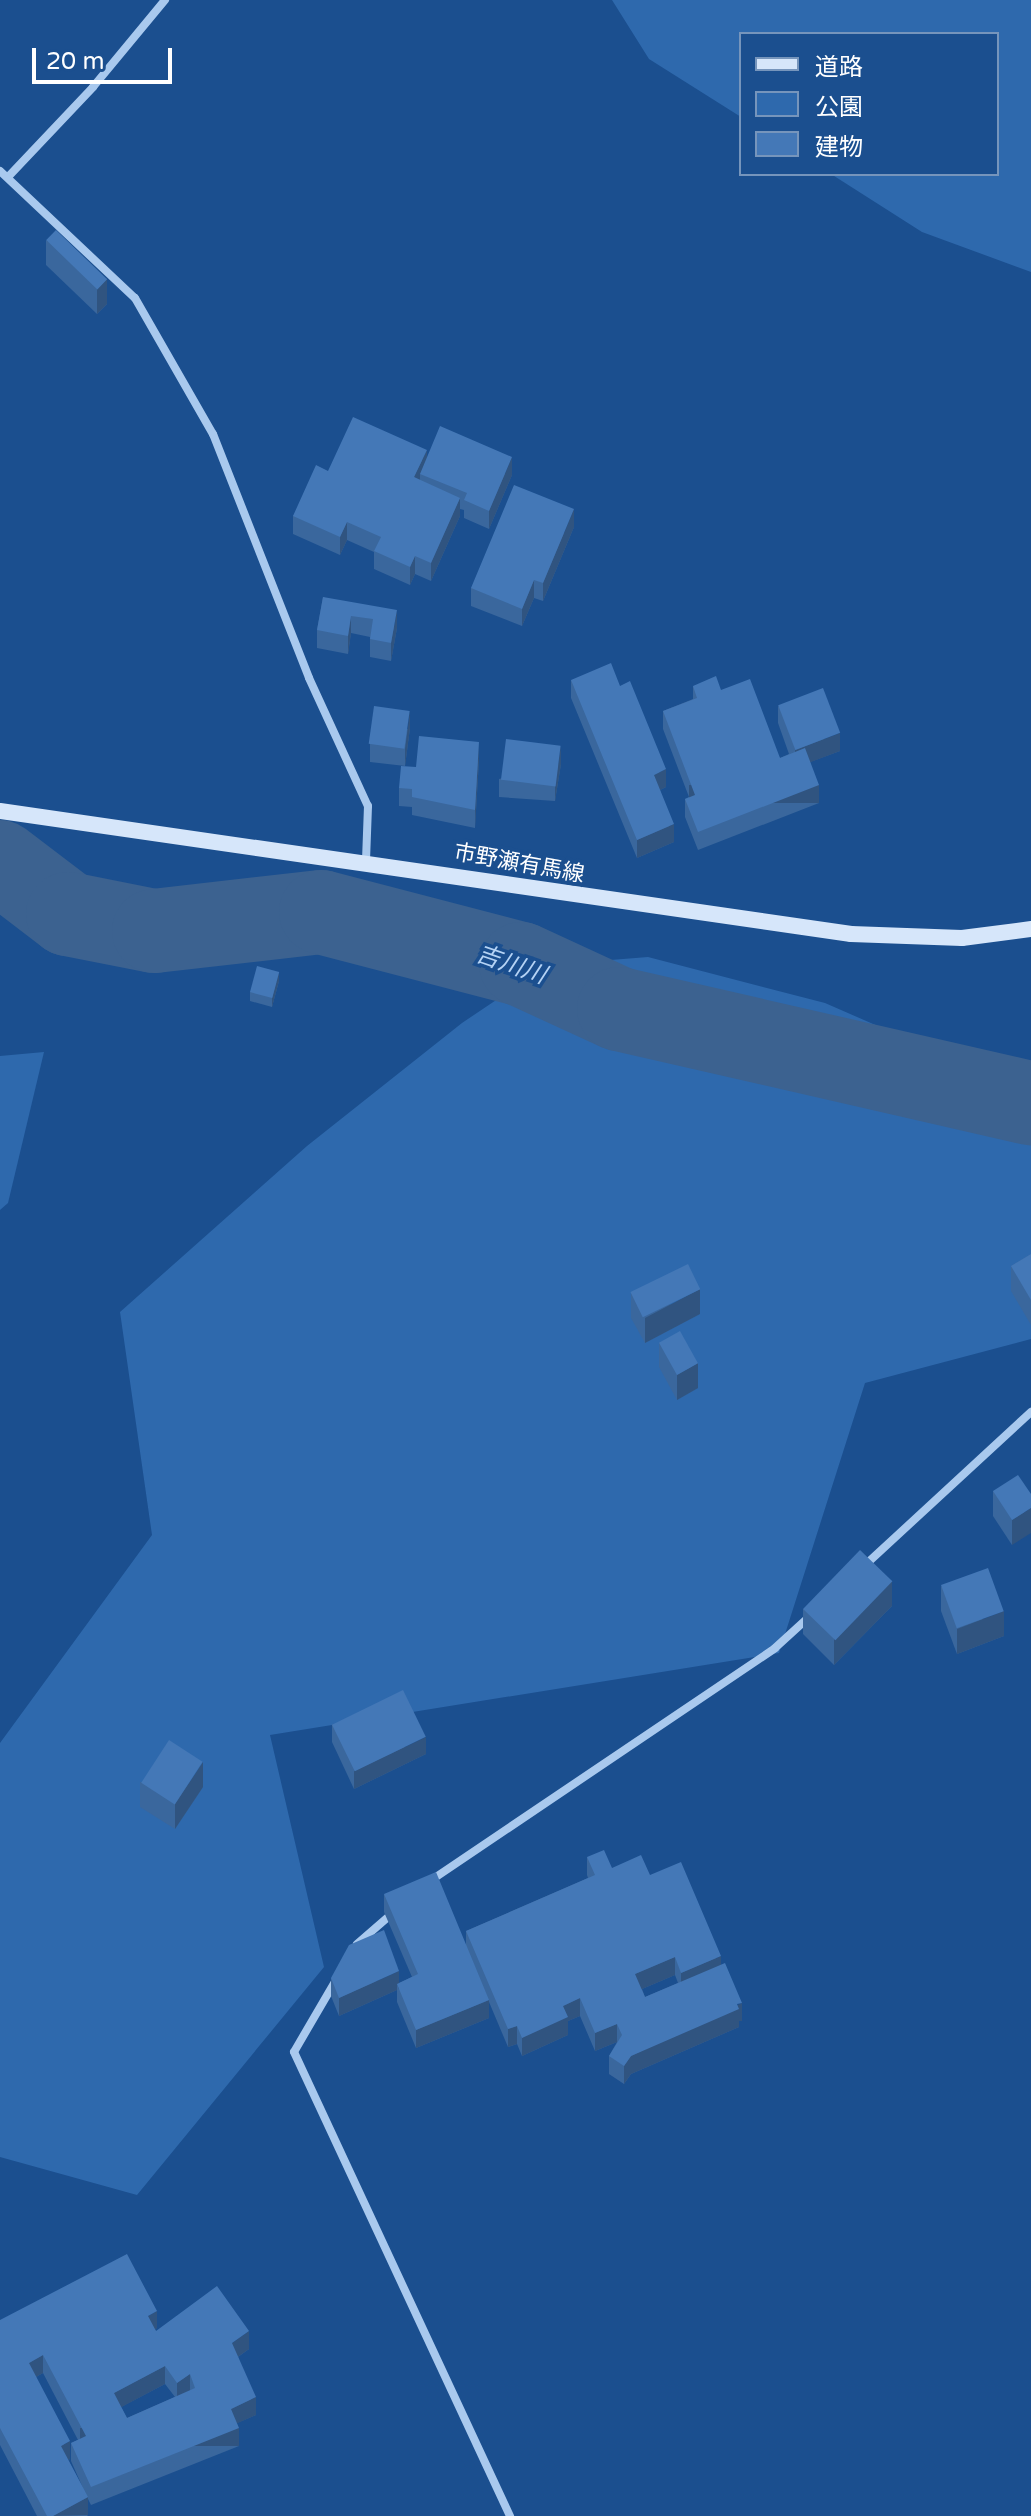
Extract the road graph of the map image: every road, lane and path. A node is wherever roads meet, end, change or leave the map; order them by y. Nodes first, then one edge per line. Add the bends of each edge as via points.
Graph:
1 (165, 0) edge
2 (4, 174) edge
3 (0, 811) edge
4 (366, 860) junction
5 (1031, 929) edge
6 (1031, 1412) edge
7 (857, 1573) edge
8 (822, 1605) edge
9 (425, 1884) edge
10 (402, 1905) edge
11 (348, 1959) edge
12 (340, 1973) edge
13 (510, 2516) edge

1 - 2 street via 93,87
2 - 4 street via 135,298 213,434 309,678 368,806
3 - 4 main road, 市野瀬有馬線
4 - 5 main road, 市野瀬有馬線 via 604,901 851,934 962,938
6 - 7 street
8 - 9 street via 775,1648
10 - 11 street
12 - 13 street via 294,2052

